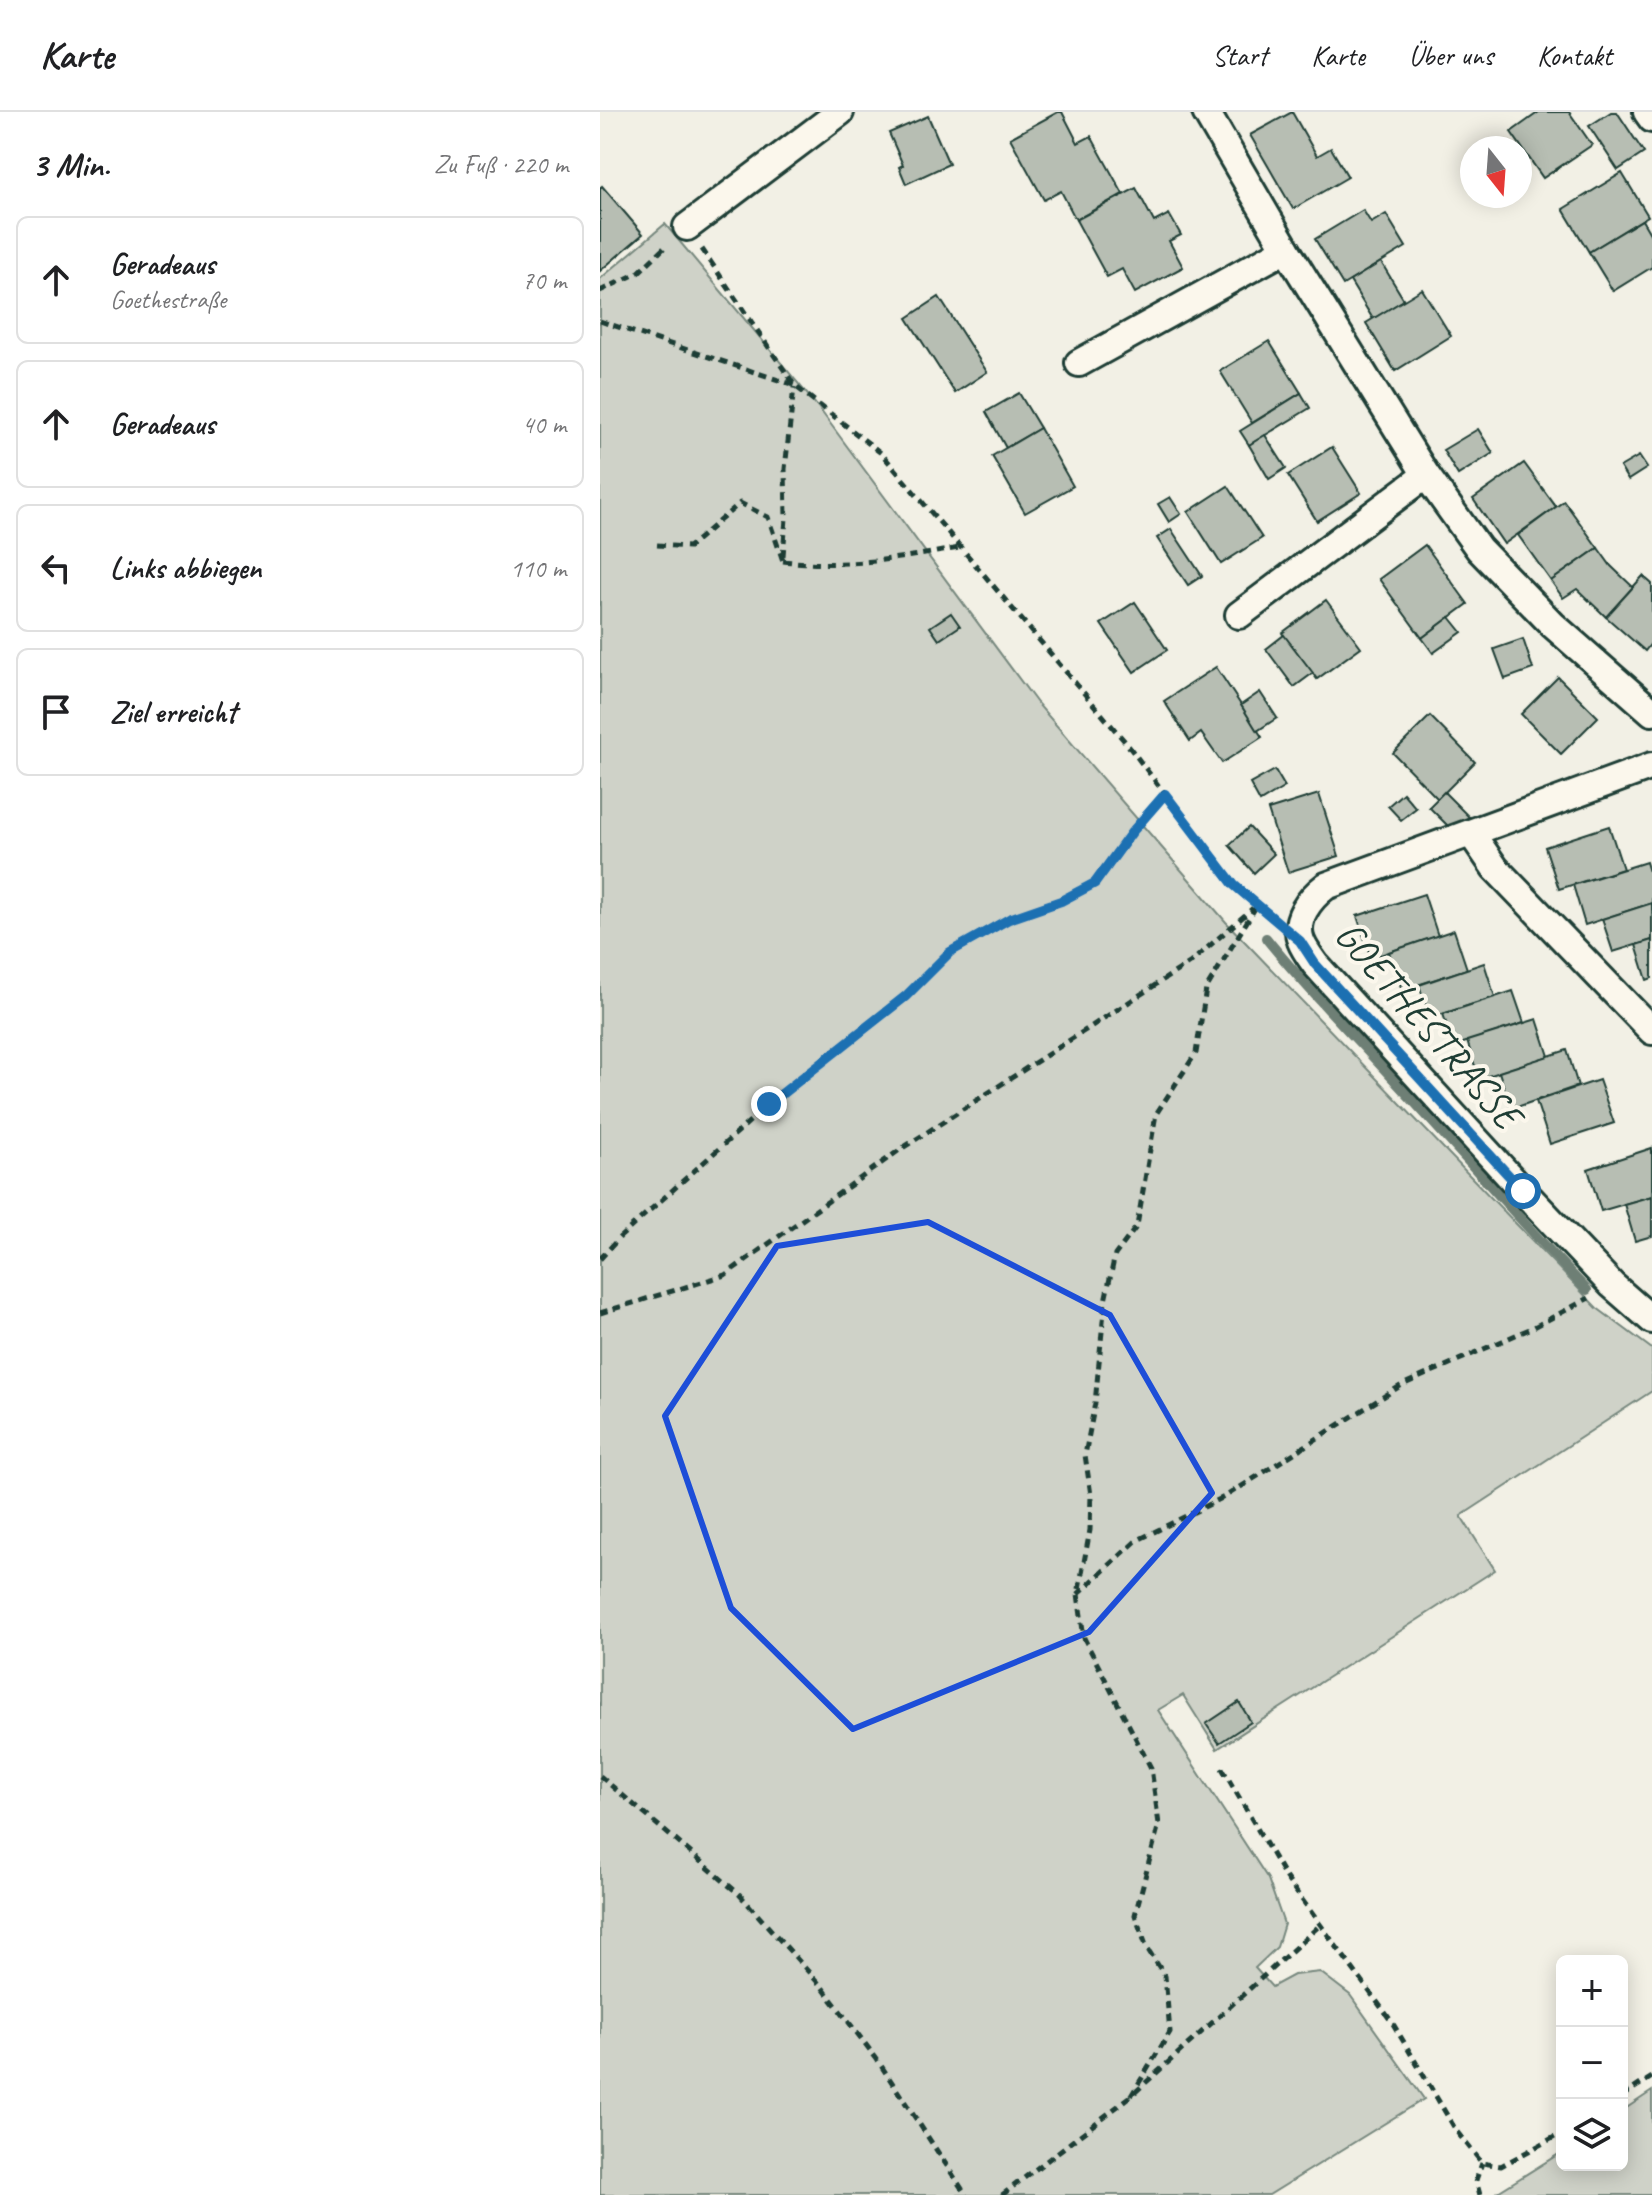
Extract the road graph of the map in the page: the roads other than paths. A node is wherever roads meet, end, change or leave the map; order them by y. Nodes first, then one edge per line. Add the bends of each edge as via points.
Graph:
1 (840, 112) edge
2 (1206, 112) edge
3 (1647, 112) edge
4 (1652, 119) edge
5 (687, 227) road end
6 (1286, 249) junction
7 (1079, 363) dead end
8 (1426, 475) junction
9 (1239, 615) dead end
10 (1652, 712) edge
11 (1652, 766) edge
12 (1471, 833) junction
13 (1652, 1031) edge
14 (1652, 1320) edge

1 - 5 street
2 - 6 street
3 - 4 street
6 - 7 street
6 - 8 street
8 - 9 street
8 - 10 street via 1490,560 1553,625
11 - 12 street
12 - 13 street via 1495,868
12 - 14 street, GOETHESTRASSE via 1326,886 1304,909 1300,941 1315,964 1523,1191

